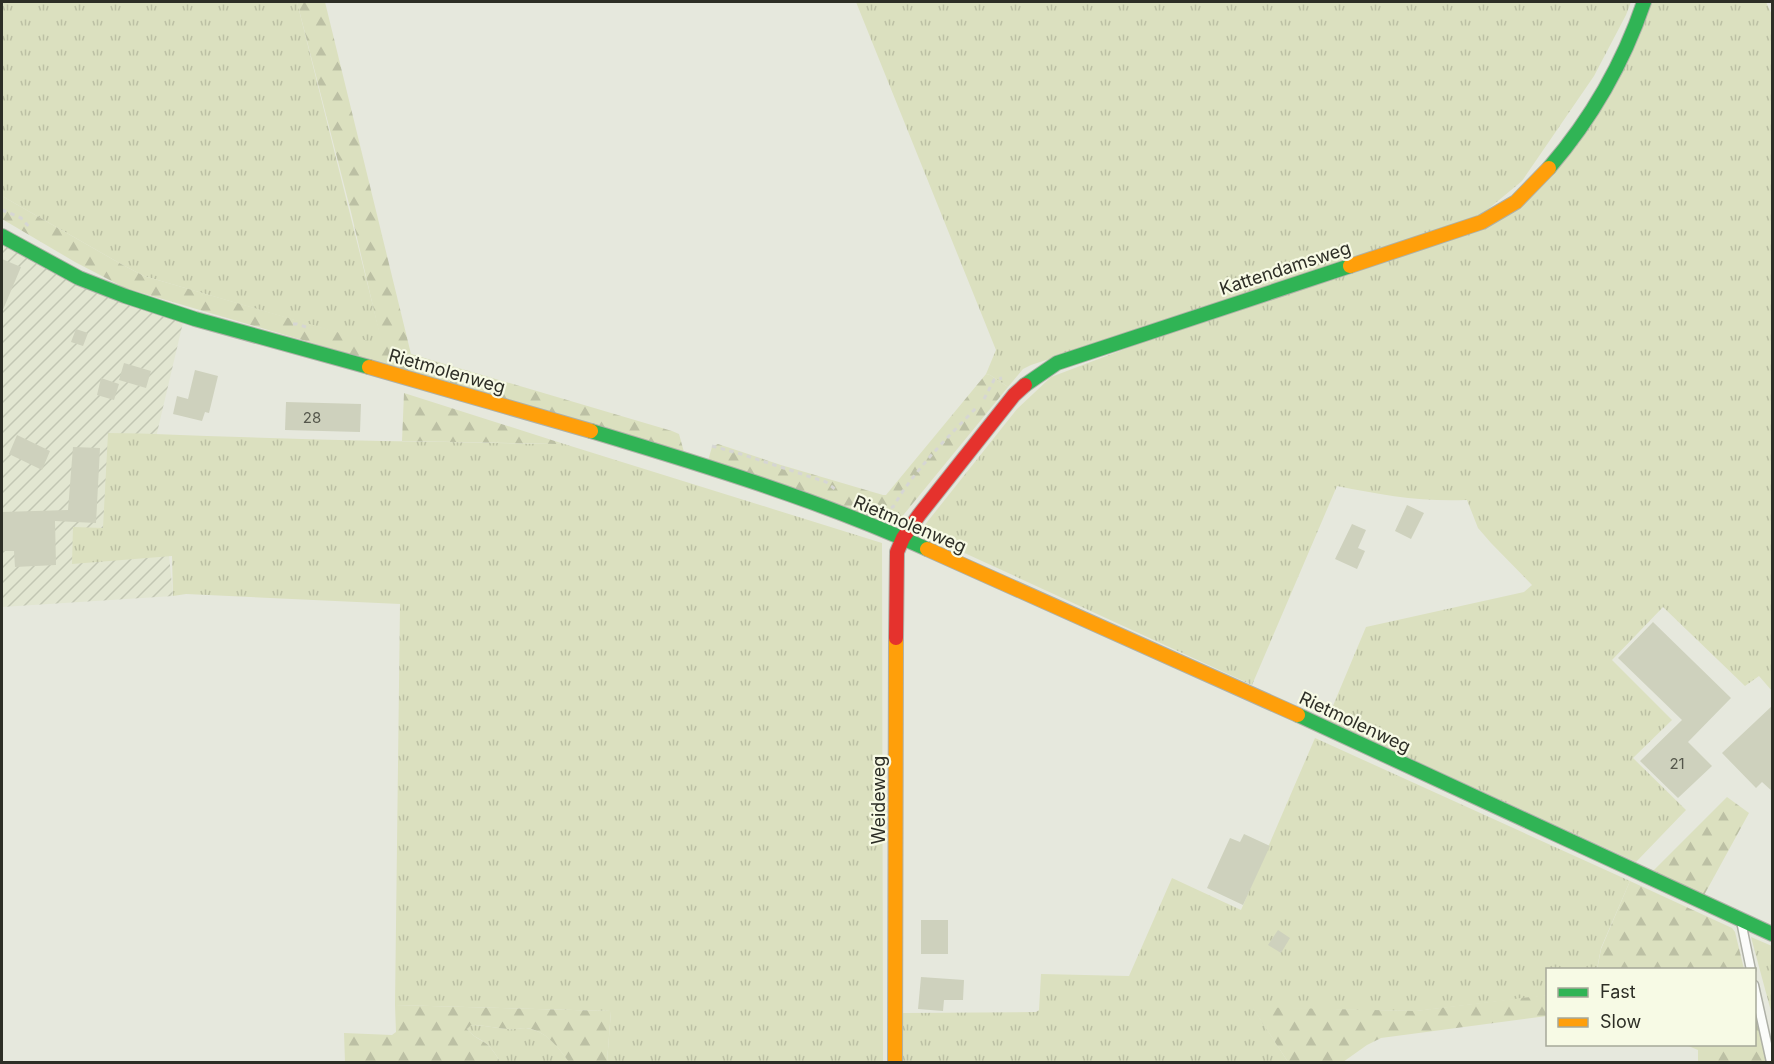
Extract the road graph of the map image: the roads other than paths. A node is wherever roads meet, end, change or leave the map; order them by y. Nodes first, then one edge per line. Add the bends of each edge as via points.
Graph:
1 (1644, 2) edge
2 (2, 236) edge
3 (903, 538) junction
4 (1740, 919) junction
5 (1773, 934) edge
6 (1751, 968) edge
7 (1756, 991) edge
8 (896, 1062) edge
9 (1771, 1062) edge

1 - 3 street, Kattendamsweg via 1624,53 1581,128 1548,171 1514,204 1482,222 1057,363 1014,395
2 - 3 street, Rietmolenweg via 89,282 156,308 670,455
3 - 4 street, Rietmolenweg
3 - 8 street, Weideweg via 897,552 896,587
4 - 5 street, Rietmolenweg
4 - 6 lane
7 - 9 lane

